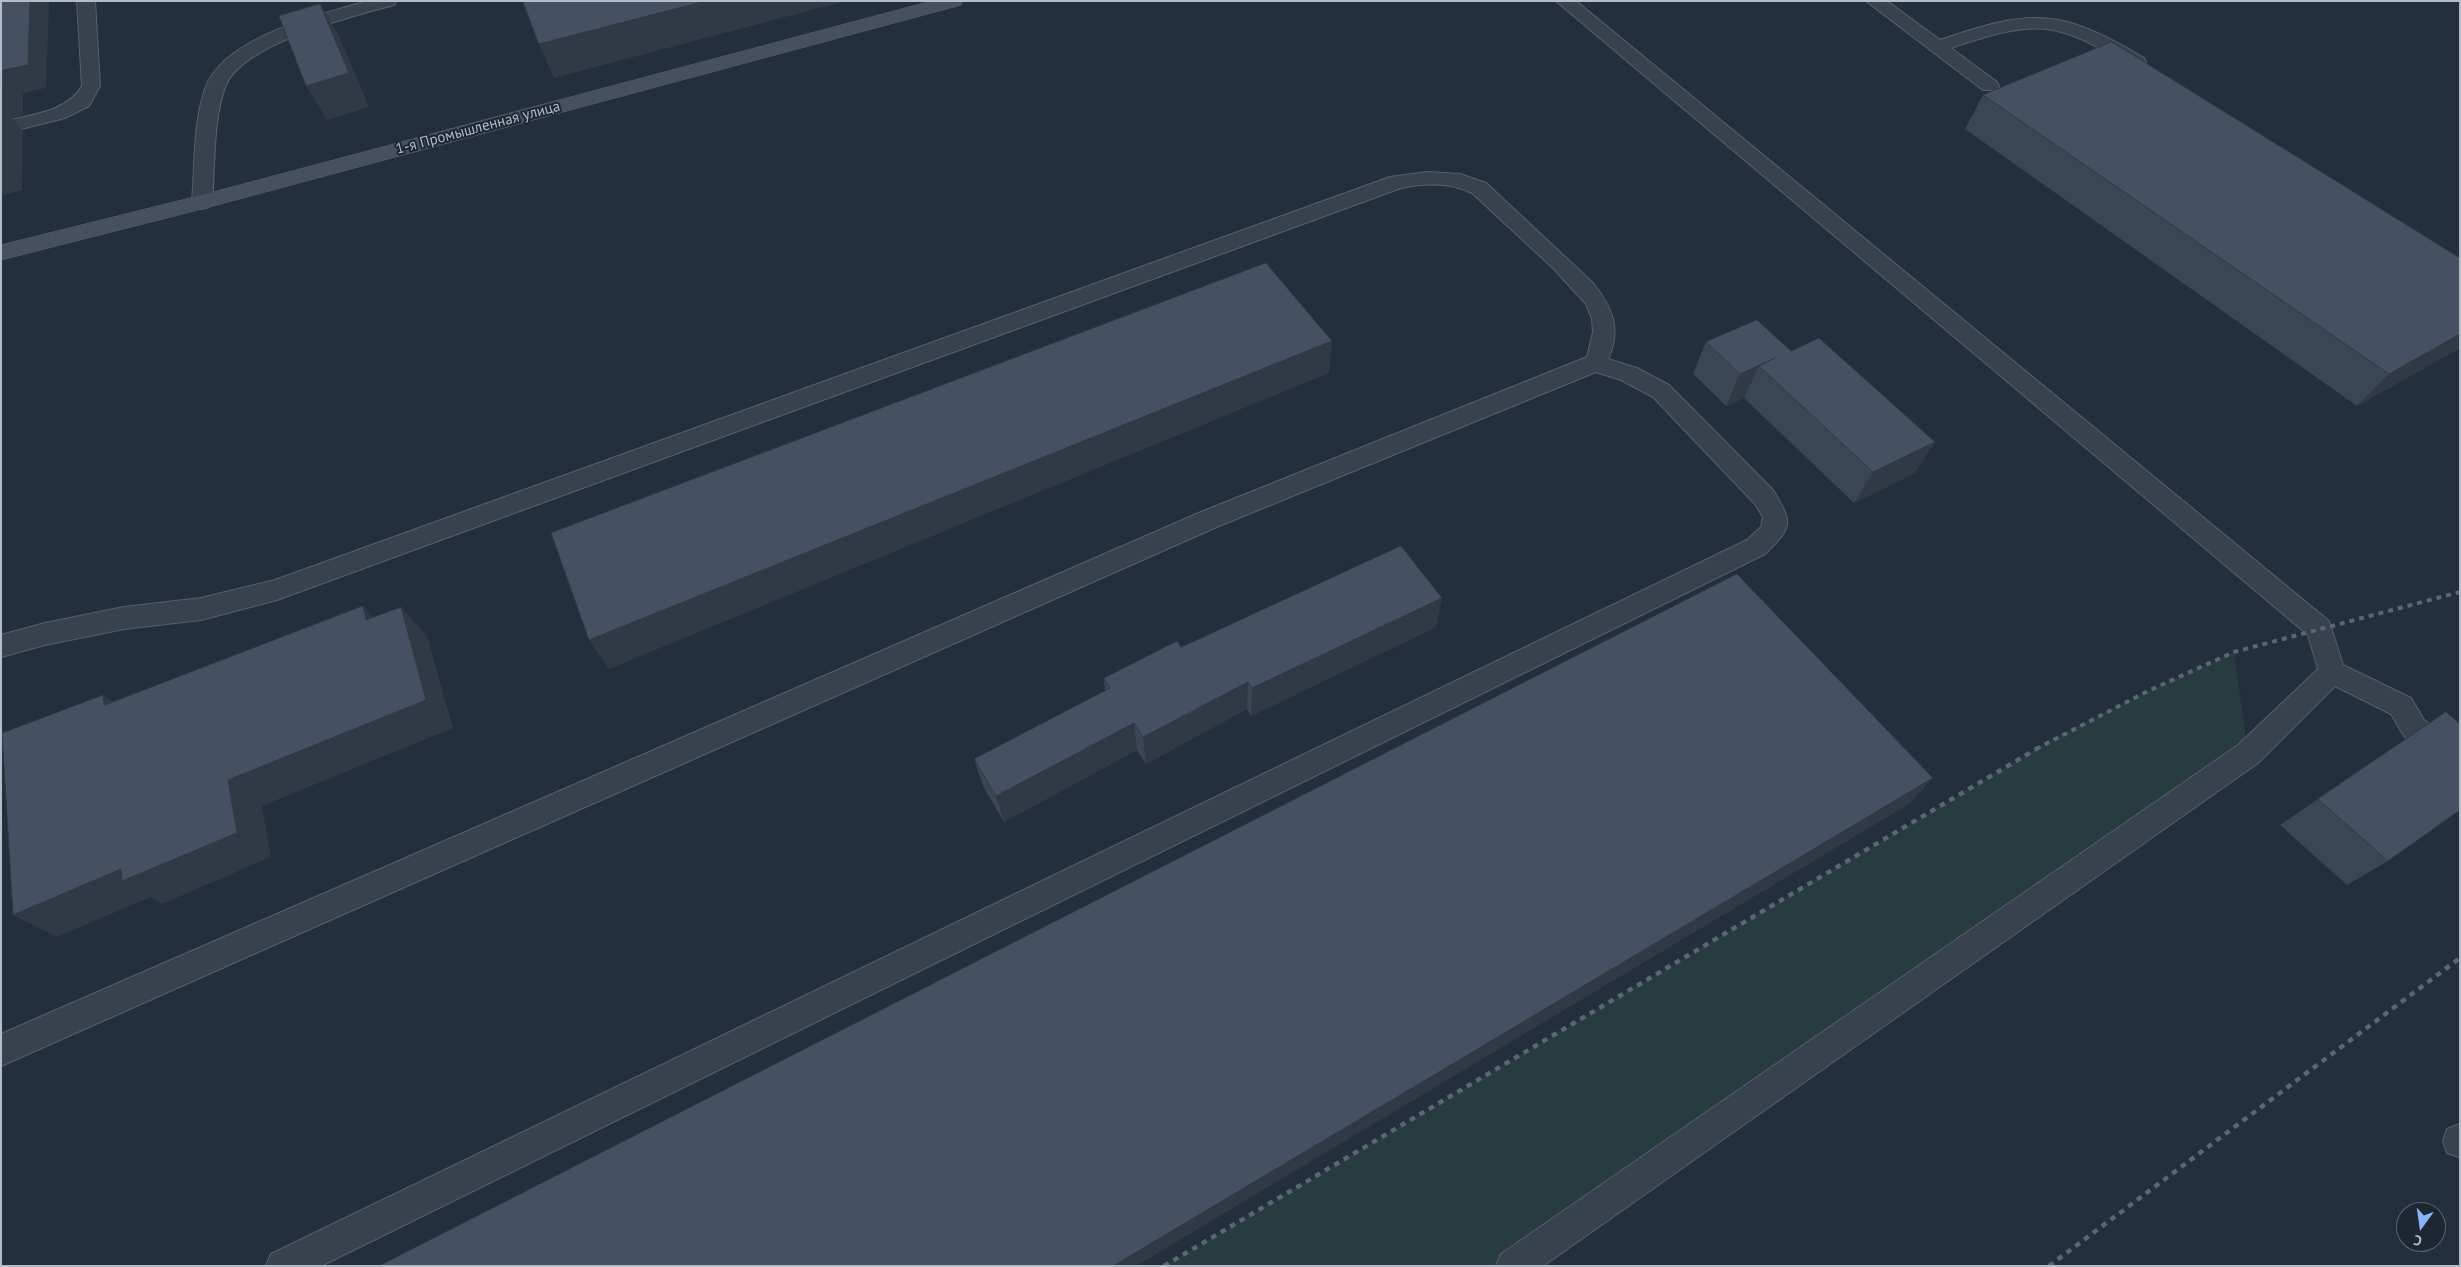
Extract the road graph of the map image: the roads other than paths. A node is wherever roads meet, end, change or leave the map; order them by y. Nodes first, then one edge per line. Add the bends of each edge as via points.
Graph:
1 (86, 1) edge
2 (388, 1) edge
3 (954, 1) edge
4 (1566, 1) edge
5 (1875, 1) edge
6 (1938, 47) junction
7 (2152, 72) edge
8 (1990, 86) dead end
9 (1, 128) edge
10 (202, 202) junction
11 (1, 253) edge
12 (1595, 363) junction
13 (1, 646) edge
14 (2332, 672) junction
15 (2460, 765) edge
16 (1, 1050) edge
17 (282, 1266) edge
18 (1513, 1266) edge

1 - 9 lane via 92,86 82,102 58,114
2 - 10 lane via 306,24 262,45 235,63 218,81 212,101
3 - 10 main road, 1-я Промышленная улица
4 - 14 lane via 2320,629
5 - 6 lane
6 - 7 lane via 2012,23 2043,23 2072,28 2102,41
6 - 8 lane
10 - 11 main road, 1-я Промышленная улица
12 - 13 lane via 1601,351 1605,327 1601,313 1585,288 1478,188 1446,179 1412,179 1373,190 277,590 201,609 124,618
12 - 16 lane via 1210,519
12 - 17 lane via 1629,374 1661,391 1764,497 1776,516 1773,532 1756,547
14 - 15 lane via 2401,706 2414,728
14 - 18 lane via 2248,754

